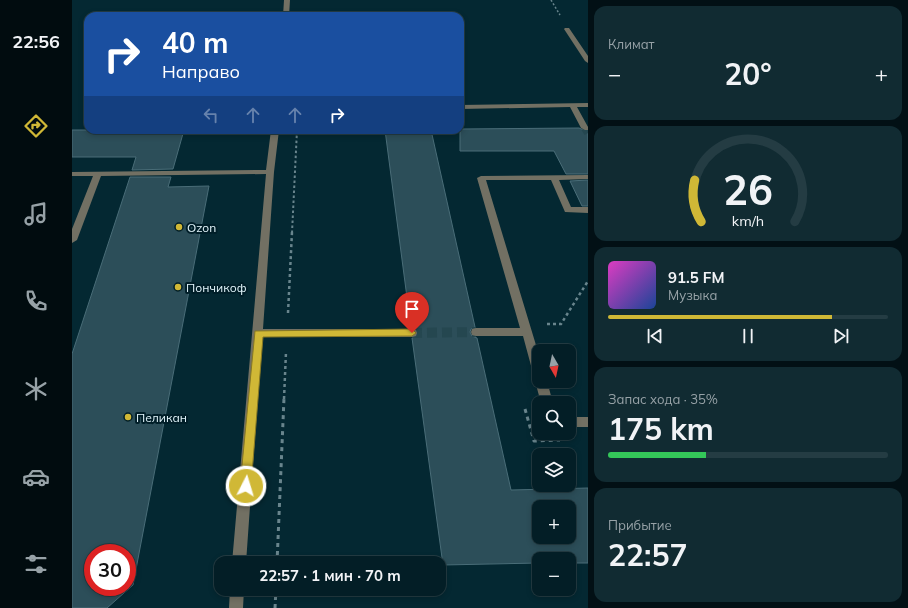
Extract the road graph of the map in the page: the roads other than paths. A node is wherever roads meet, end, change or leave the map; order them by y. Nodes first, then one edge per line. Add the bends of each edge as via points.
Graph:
1 (287, 0) edge
2 (286, 12) edge
3 (567, 29) dead end
4 (588, 60) edge
5 (573, 106) junction
6 (588, 106) edge
7 (464, 107) edge
8 (585, 128) dead end
9 (275, 134) edge
10 (270, 172) junction
11 (72, 174) edge
12 (98, 174) junction
13 (554, 177) junction
14 (588, 177) edge
15 (588, 210) edge
16 (72, 240) edge
17 (476, 332) tunnel mouth
18 (528, 332) junction
19 (258, 333) junction
20 (412, 333) tunnel mouth
21 (532, 347) edge
22 (576, 422) edge
23 (588, 422) edge
24 (240, 556) edge
25 (237, 596) edge
26 (236, 608) edge

1 - 2 street
3 - 4 street
5 - 6 street
5 - 7 street
5 - 8 street
9 - 10 street
10 - 12 street
10 - 19 street
11 - 12 street
12 - 16 street
13 - 14 street
13 - 15 street via 568,210
13 - 18 street via 481,178
17 - 18 street
18 - 21 street
19 - 20 street
19 - 24 street
22 - 23 street
25 - 26 street

